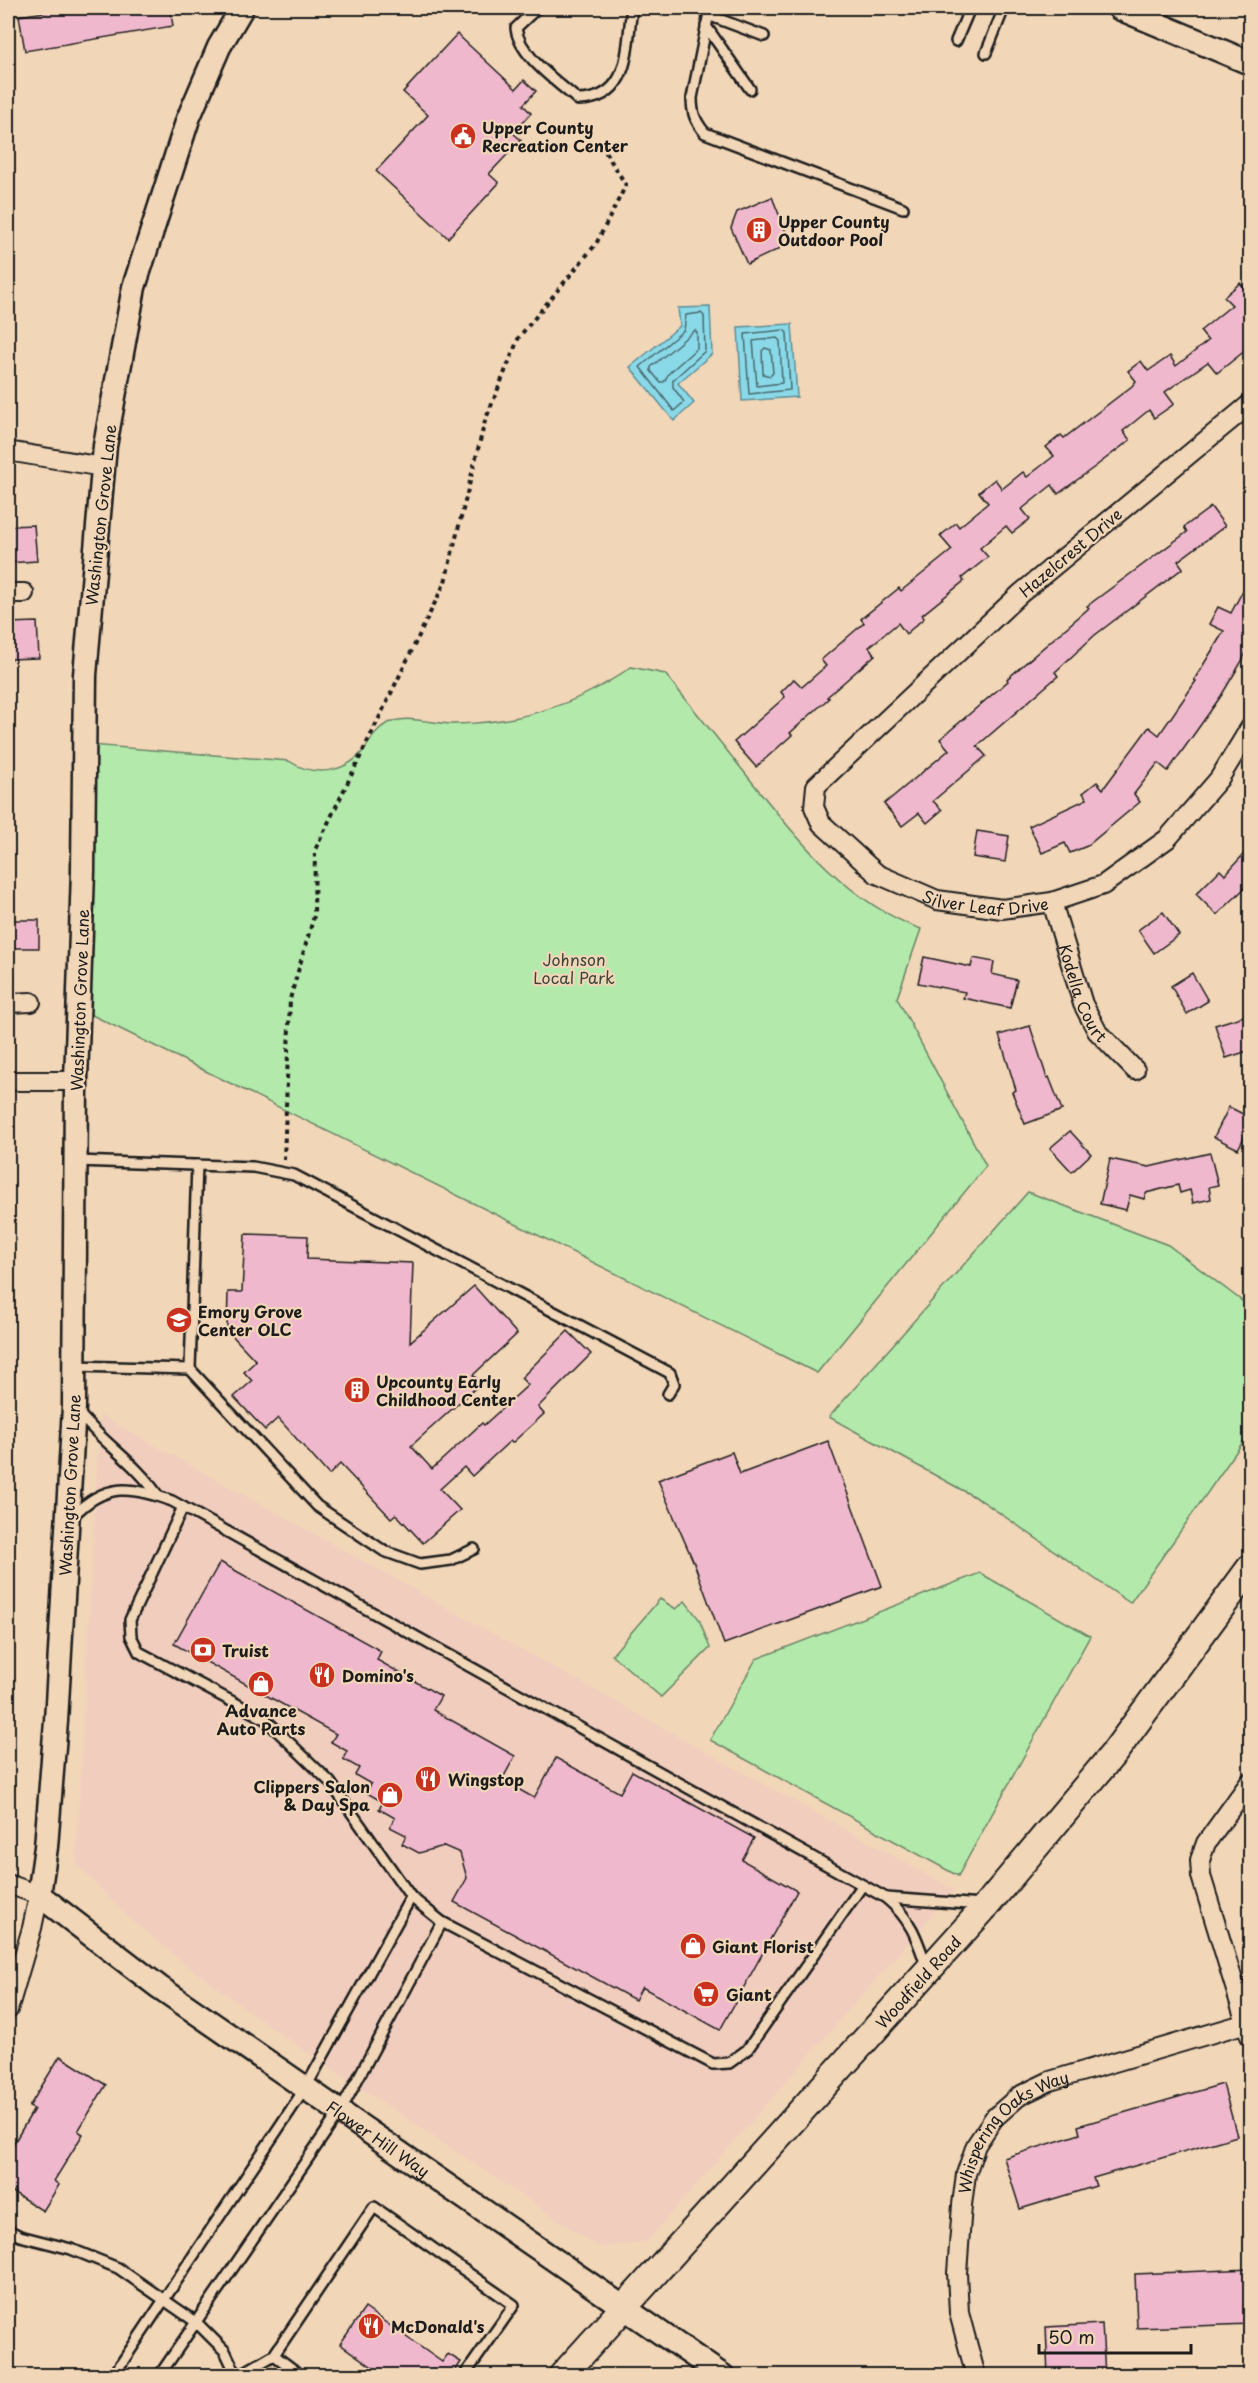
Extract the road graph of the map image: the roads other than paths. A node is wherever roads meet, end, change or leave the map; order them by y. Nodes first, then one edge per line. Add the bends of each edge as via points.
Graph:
1 (242, 8) edge
2 (537, 8) edge
3 (632, 8) edge
4 (970, 8) edge
5 (1004, 8) edge
6 (1119, 8) edge
7 (709, 11) edge
8 (706, 26) junction
9 (764, 36) dead end
10 (956, 41) dead end
11 (986, 53) dead end
12 (1251, 63) edge
13 (750, 89) dead end
14 (903, 208) dead end
15 (1251, 404) edge
16 (8, 451) edge
17 (103, 468) junction
18 (896, 708) joint
19 (1251, 728) edge
20 (1052, 902) junction
21 (31, 1002) dead end
22 (8, 1003) edge
23 (1135, 1070) dead end
24 (8, 1081) edge
25 (76, 1081) junction
26 (76, 1161) junction
27 (196, 1165) junction
28 (74, 1365) junction
29 (190, 1369) junction
30 (668, 1394) dead end
31 (74, 1407) junction
32 (158, 1496) junction
33 (183, 1507) junction
34 (67, 1521) junction
35 (474, 1549) dead end
36 (1251, 1568) edge
37 (1251, 1782) edge
38 (8, 1884) edge
39 (862, 1886) junction
40 (39, 1895) junction
41 (411, 1897) junction
42 (886, 1898) junction
43 (987, 1905) junction
44 (442, 1922) junction
45 (928, 1970) junction
46 (8, 2010) edge
47 (1249, 2028) edge
48 (306, 2086) junction
49 (341, 2110) junction
50 (8, 2230) edge
51 (163, 2300) junction
52 (624, 2306) junction
53 (196, 2322) junction
54 (274, 2355) junction
55 (113, 2376) edge
56 (159, 2376) edge
57 (238, 2376) edge
58 (302, 2376) edge
59 (464, 2376) edge
60 (562, 2376) edge
61 (723, 2376) edge
62 (976, 2376) edge

1 - 17 street, Washington Grove Lane via 219,47 188,119 134,287
2 - 3 lane via 516,28 517,38 523,50 578,100 604,95 618,84
4 - 10 lane
5 - 11 lane
6 - 12 street
7 - 8 lane
7 - 9 lane
8 - 13 lane
8 - 14 lane via 692,98 696,123 705,133
15 - 18 street, Hazelcrest Drive via 1020,594
16 - 17 street
17 - 25 street, Washington Grove Lane via 85,675 84,871
18 - 20 street, Silver Leaf Drive via 816,786 814,807 821,823 877,874 937,900 1002,909
19 - 20 street, Silver Leaf Drive via 1219,779 1167,839 1103,885
20 - 23 street, Kodella Court via 1083,1004 1097,1031
21 - 22 street
24 - 25 street
25 - 26 street, Washington Grove Lane
26 - 27 lane
26 - 28 street, Washington Grove Lane
27 - 29 lane
27 - 30 lane via 253,1167 294,1175 670,1372 674,1384
28 - 29 lane
28 - 31 street, Washington Grove Lane
29 - 35 lane via 317,1506 384,1551 420,1564 451,1560
31 - 32 lane
31 - 34 street, Washington Grove Lane
32 - 33 lane
32 - 34 lane via 124,1489 105,1493 86,1502
33 - 39 lane
33 - 41 lane via 130,1620 131,1636 139,1652 265,1719 330,1782
34 - 40 street, Washington Grove Lane via 47,1835
36 - 43 main road, Woodfield Road via 1114,1753
37 - 47 street via 1206,1843 1200,1860
38 - 40 street
39 - 42 lane
39 - 44 lane via 747,2050 729,2063 713,2064
40 - 46 street, Washington Grove Lane
40 - 48 street, Flower Hill Way via 159,1987
41 - 44 lane
41 - 48 lane
42 - 43 lane
42 - 45 lane via 913,1928
43 - 45 main road, Woodfield Road
44 - 49 lane
45 - 52 main road, Woodfield Road
47 - 62 street, Whispering Oaks Way via 1050,2081 1019,2096 994,2118 976,2145 966,2174 957,2273 959,2313
48 - 49 street, Flower Hill Way
48 - 51 lane
49 - 52 street, Flower Hill Way
49 - 53 lane
50 - 51 lane via 118,2268
51 - 53 lane
51 - 55 lane
52 - 60 main road, Woodfield Road
52 - 61 street, Flower Hill Way
53 - 56 lane
53 - 57 lane via 225,2351
54 - 57 lane
54 - 58 lane
54 - 59 lane via 374,2207 514,2305

